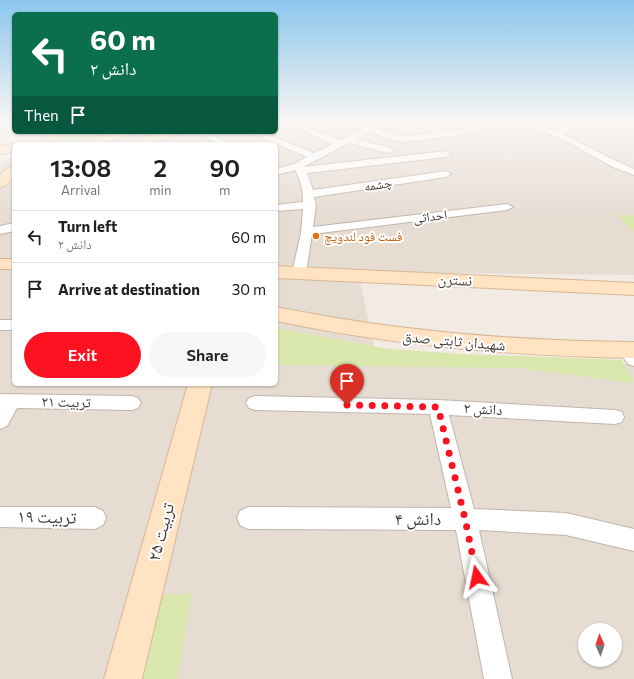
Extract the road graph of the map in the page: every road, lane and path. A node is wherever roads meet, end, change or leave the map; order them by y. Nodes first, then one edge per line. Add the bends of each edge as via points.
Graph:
1 (309, 155) edge
2 (320, 155) edge
3 (439, 155) edge
4 (596, 155) edge
5 (315, 157) junction
6 (12, 161) edge
7 (300, 168) junction
8 (279, 169) edge
9 (634, 172) edge
10 (446, 174) dead end
11 (7, 177) edge
12 (310, 200) junction
13 (507, 207) dead end
14 (278, 208) edge
15 (12, 227) edge
16 (0, 230) edge
17 (306, 231) junction
18 (0, 264) edge
19 (12, 264) edge
20 (278, 272) edge
21 (299, 273) junction
22 (634, 289) edge
23 (278, 314) edge
24 (0, 325) edge
25 (12, 325) edge
26 (631, 353) edge
27 (199, 386) edge
28 (6, 401) edge
29 (132, 403) dead end
30 (255, 403) dead end
31 (438, 407) junction
32 (614, 417) dead end
33 (0, 421) edge
34 (0, 517) edge
35 (95, 518) dead end
36 (248, 518) dead end
37 (465, 519) junction
38 (634, 540) edge
39 (123, 679) edge
40 (498, 679) edge

1 - 5 street
2 - 5 street
3 - 7 street
4 - 9 street
5 - 7 street
6 - 11 street
7 - 8 street
7 - 12 street
10 - 12 street, چشمه
12 - 14 street, چشمه
12 - 17 street
13 - 17 street, احداثی
15 - 16 street
17 - 21 street
18 - 19 street
20 - 21 street, نسترن
21 - 22 street, نسترن
23 - 26 street, شهیدان ثابتی صدق via 318,324 400,337 492,346
24 - 25 street
27 - 39 street, تربیت ۲۵
28 - 29 street, تربیت ۲۱
28 - 33 street
30 - 31 street, دانش ۲
31 - 32 street, دانش ۲
31 - 37 street
34 - 35 street, تربیت ۱۹
36 - 37 street, دانش ۴
37 - 38 street, دانش ۴ via 566,524
37 - 40 street

